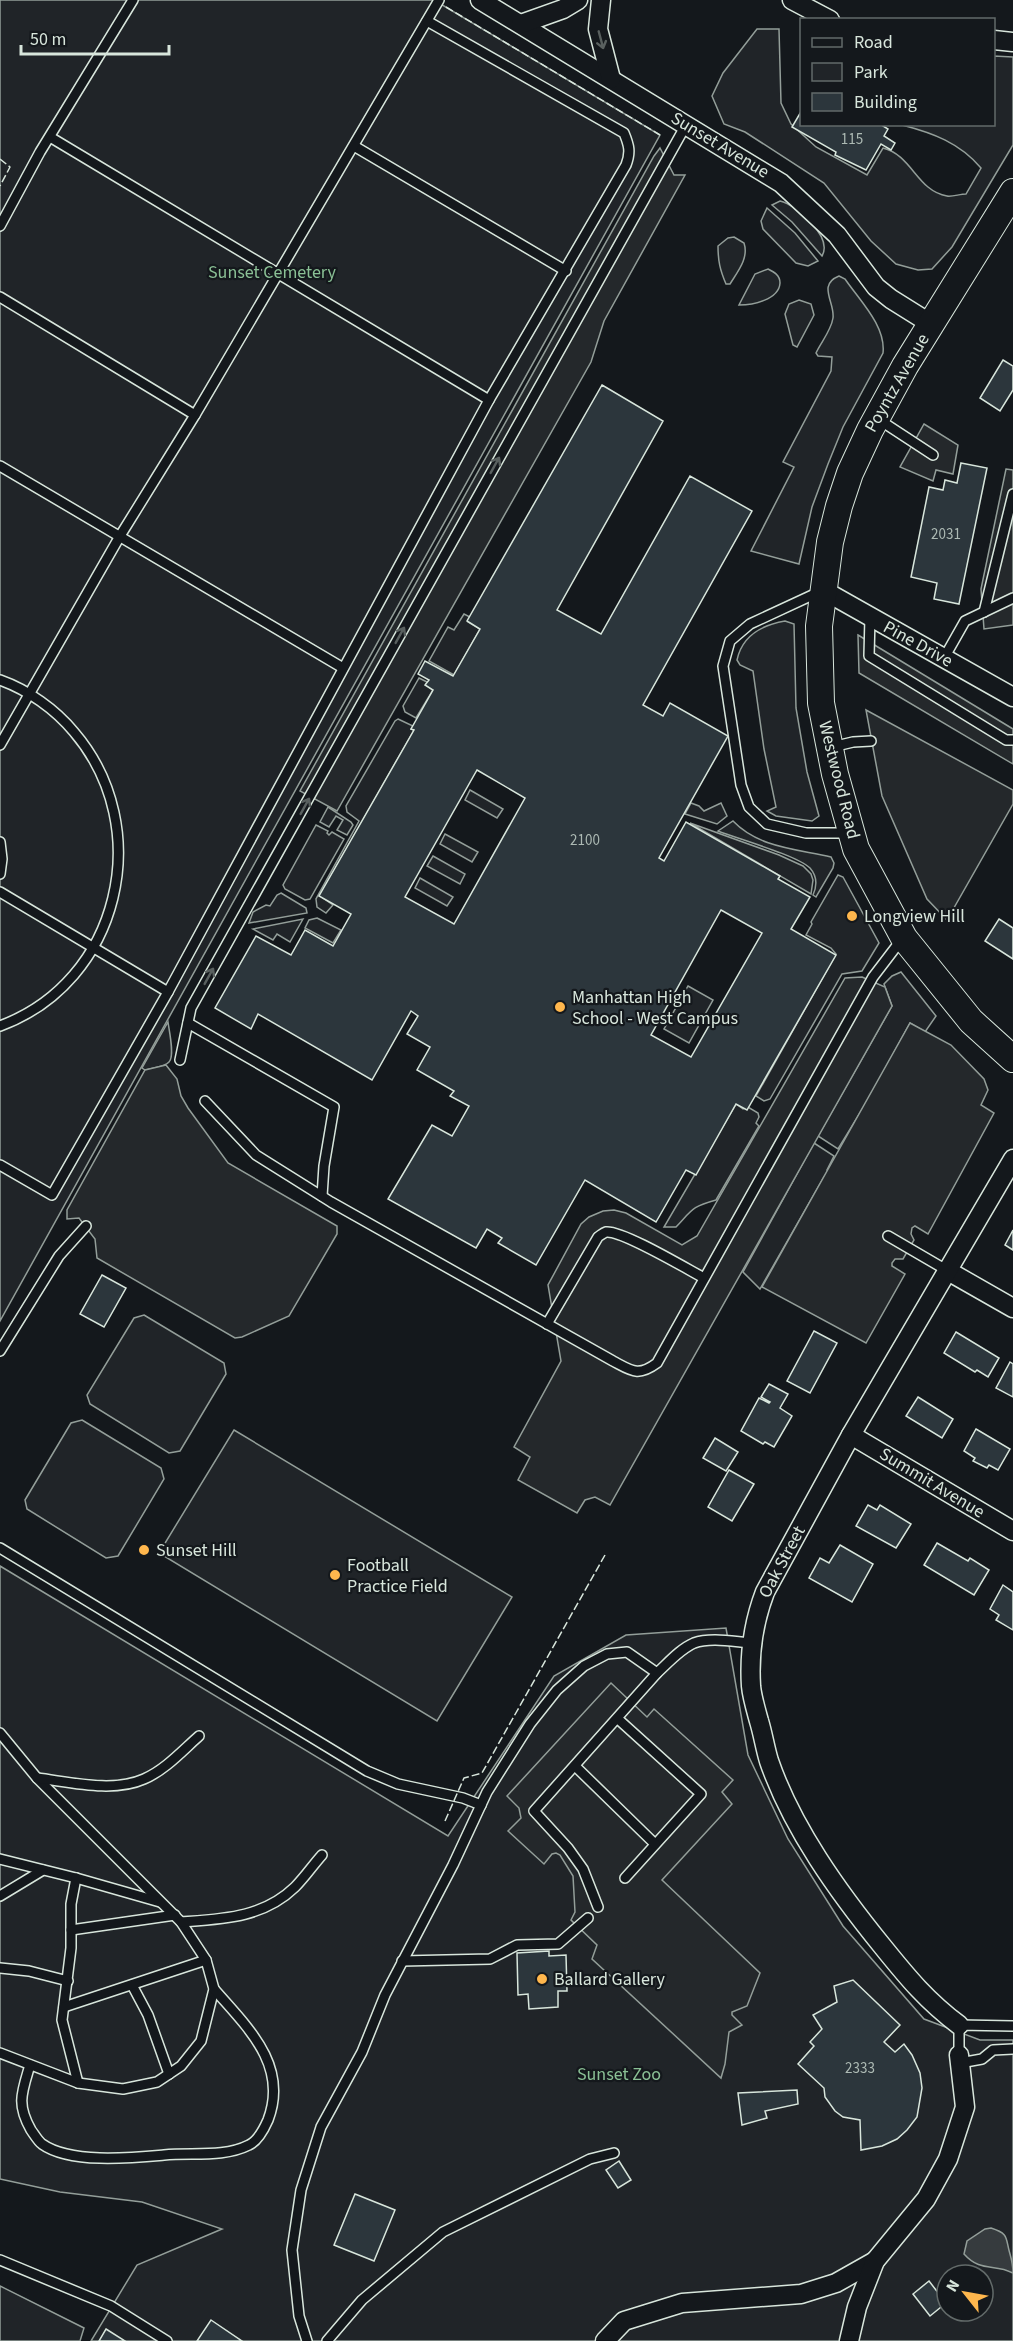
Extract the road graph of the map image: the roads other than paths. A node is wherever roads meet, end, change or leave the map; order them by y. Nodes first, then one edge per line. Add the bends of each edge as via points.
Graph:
1 (133, 0) edge
2 (439, 0) edge
3 (480, 0) edge
4 (579, 0) edge
5 (601, 0) edge
6 (792, 0) edge
7 (826, 18) edge
8 (427, 21) junction
9 (521, 24) junction
10 (995, 40) edge
11 (1013, 42) edge
12 (611, 79) junction
13 (686, 125) junction
14 (50, 137) junction
15 (354, 146) junction
16 (1013, 192) edge
17 (0, 226) edge
18 (566, 270) junction
19 (278, 274) junction
20 (0, 297) edge
21 (932, 324) junction
22 (489, 400) junction
23 (195, 415) junction
24 (876, 418) junction
25 (933, 455) dead end
26 (0, 465) edge
27 (1013, 494) edge
28 (120, 536) junction
29 (823, 590) junction
30 (1013, 598) edge
31 (984, 612) junction
32 (870, 617) junction
33 (944, 658) junction
34 (343, 668) junction
35 (0, 680) edge
36 (28, 694) junction
37 (1013, 697) edge
38 (1013, 740) edge
39 (871, 741) dead end
40 (0, 745) edge
41 (830, 748) junction
42 (851, 833) junction
43 (0, 842) edge
44 (0, 874) edge
45 (0, 892) edge
46 (904, 938) junction
47 (93, 948) junction
48 (168, 992) junction
49 (0, 1026) edge
50 (188, 1026) junction
51 (1013, 1059) edge
52 (180, 1060) dead end
53 (205, 1101) dead end
54 (1013, 1159) edge
55 (0, 1165) edge
56 (322, 1196) junction
57 (86, 1226) dead end
58 (888, 1236) dead end
59 (948, 1271) junction
60 (704, 1278) junction
61 (1013, 1308) edge
62 (547, 1324) junction
63 (0, 1351) edge
64 (851, 1435) junction
65 (1013, 1531) edge
66 (0, 1548) edge
67 (752, 1643) junction
68 (657, 1673) junction
69 (618, 1719) junction
70 (0, 1733) edge
71 (199, 1736) dead end
72 (575, 1766) junction
73 (37, 1778) junction
74 (482, 1805) junction
75 (655, 1844) junction
76 (322, 1855) dead end
77 (0, 1859) edge
78 (43, 1870) junction
79 (76, 1878) junction
80 (625, 1878) dead end
81 (0, 1896) edge
82 (163, 1903) junction
83 (598, 1907) dead end
84 (588, 1918) dead end
85 (178, 1919) junction
86 (71, 1930) junction
87 (206, 1960) junction
88 (402, 1961) junction
89 (0, 1968) edge
90 (68, 1981) junction
91 (132, 1984) junction
92 (214, 1989) junction
93 (64, 2007) junction
94 (959, 2025) junction
95 (1013, 2026) edge
96 (1013, 2049) edge
97 (0, 2053) edge
98 (960, 2059) junction
99 (30, 2065) junction
100 (169, 2074) junction
101 (78, 2083) junction
102 (614, 2153) dead end
103 (0, 2260) edge
104 (875, 2261) junction
105 (167, 2341) edge
106 (307, 2341) edge
107 (327, 2341) edge
108 (605, 2341) edge
109 (849, 2341) edge

1 - 14 lane
2 - 8 lane
3 - 9 street, Sunset Avenue
4 - 9 street
5 -> 12 street via 598,29
6 - 7 street
8 - 15 lane
8 - 18 lane via 624,133 630,154 626,165
9 - 12 street, Sunset Avenue
10 - 11 street
12 - 13 street, Sunset Avenue
13 - 21 street, Sunset Avenue via 781,183 837,235 876,287
50 -> 13 lane via 191,1008
14 - 17 lane
14 - 19 lane
15 - 18 lane
15 - 19 lane
16 - 21 street, Poyntz Avenue
18 - 22 lane
19 - 22 lane
19 - 23 lane
20 - 23 lane
21 - 24 street, Poyntz Avenue
22 - 34 lane
23 - 28 lane
24 - 25 lane
24 - 29 street, Poyntz Avenue via 839,506
26 - 28 lane
27 - 31 lane
28 - 34 lane
28 - 36 lane
29 - 32 street, Pine Drive
29 - 41 street, Westwood Road via 819,626 821,702
29 - 42 lane via 750,624 730,641 723,666 741,785 749,807 767,824 806,833
30 - 31 lane
31 - 33 lane via 965,621
32 - 33 street, Pine Drive
32 - 38 lane via 869,656 1006,740
33 - 37 street, Pine Drive
34 - 48 lane
35 - 36 lane
36 - 40 lane
36 - 47 lane via 49,708 83,742 114,807 120,855 118,879 105,926
39 - 41 lane
41 - 42 street, Westwood Road
42 - 46 street, Westwood Road
43 - 44 lane
45 - 47 lane
46 - 51 street, Westwood Road via 971,1021
46 - 60 lane via 873,977
47 - 48 lane
47 - 49 lane via 75,974 45,1002
48 - 55 lane via 52,1195
50 - 52 lane
50 - 56 lane via 334,1107
53 - 56 lane via 256,1155
54 - 59 street, Oak Street
56 - 62 lane
57 - 63 lane via 59,1256
58 - 59 lane
59 - 61 street
59 - 64 street, Oak Street
60 - 62 lane via 652,1250 606,1232 598,1237
60 - 62 lane via 657,1362 646,1371 634,1371
64 - 65 street, Summit Avenue
64 - 67 street, Oak Street via 765,1592
66 - 74 lane via 366,1771 398,1784
67 - 68 lane via 695,1643
67 - 94 street, Oak Street via 751,1687 770,1761 791,1810 842,1895 866,1926 934,2007
68 - 69 lane
68 - 74 lane via 627,1652 607,1654 584,1666 557,1690 531,1724
69 - 72 lane
69 - 75 lane via 701,1794
70 - 73 lane
71 - 73 lane via 159,1771 142,1780 95,1786
72 - 75 lane
72 - 83 lane via 534,1811 583,1869
73 - 82 lane
74 - 88 lane
75 - 80 lane
76 - 85 lane via 294,1888 258,1912 232,1918
77 - 78 lane
78 - 79 lane
78 - 81 lane
79 - 82 lane
79 - 86 lane
82 - 85 lane
84 - 88 lane via 558,1944 517,1946 490,1959
85 - 86 lane
85 - 87 lane
86 - 90 lane
87 - 91 lane
87 - 92 lane
88 - 106 lane via 362,2052 321,2127 301,2190 292,2250 299,2316
89 - 90 lane
90 - 93 lane
91 - 93 lane
91 - 100 lane via 148,2015
92 - 99 lane via 256,2038 271,2071 274,2091 270,2112 264,2130 252,2144 234,2151 129,2158 83,2157 54,2149 41,2144 21,2108
92 - 100 lane via 201,2041 181,2066
93 - 101 lane via 63,2020
94 - 95 lane
94 - 98 lane
96 - 98 lane via 993,2050 982,2059
97 - 99 lane
98 - 104 street via 965,2107 948,2159 926,2199
99 - 101 lane
100 - 101 lane via 157,2082 123,2089
102 - 107 lane via 590,2159 443,2232 362,2300
103 - 105 lane via 111,2306
104 - 108 street via 836,2283 801,2294 682,2303 624,2321
104 - 109 street

